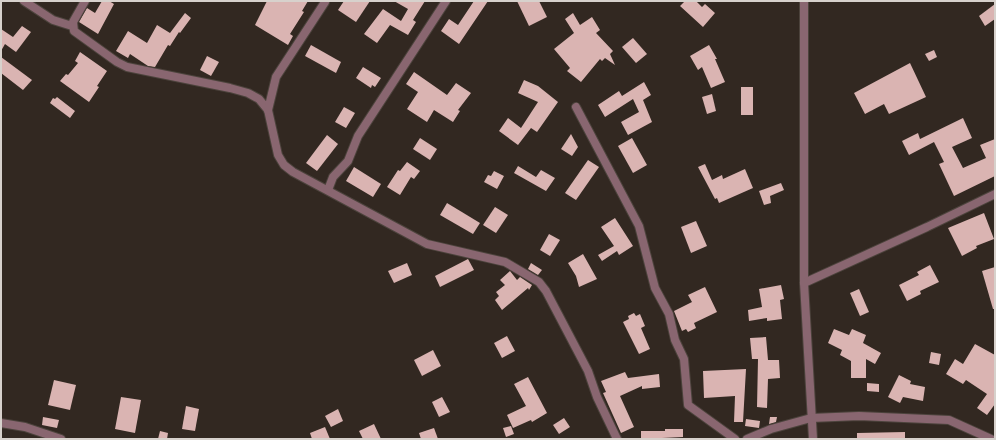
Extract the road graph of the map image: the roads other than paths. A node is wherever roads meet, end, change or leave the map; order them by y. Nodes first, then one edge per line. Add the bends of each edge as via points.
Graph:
1 (24, 1) edge
2 (85, 1) edge
3 (446, 1) edge
4 (804, 1) edge
5 (325, 2) edge
6 (72, 26) junction
7 (576, 107) dead end
8 (268, 110) junction
9 (328, 190) junction
10 (995, 194) edge
11 (804, 283) junction
12 (811, 418) junction
13 (1, 423) edge
14 (58, 439) edge
15 (617, 439) edge
16 (735, 439) edge
17 (747, 439) edge
18 (813, 439) edge
19 (991, 439) edge

1 - 6 street via 53,20
2 - 6 street
3 - 9 street via 358,136 348,161 332,177
4 - 11 street
5 - 8 street via 276,77
6 - 8 street via 74,31 126,67 248,93 259,99
7 - 16 street via 639,226 655,288 669,314 675,340 684,359 688,405
8 - 9 street via 278,155 284,165
9 - 15 street via 427,244 506,262 539,282 588,371
10 - 11 street
11 - 12 street
12 - 17 street
12 - 18 street
12 - 19 street via 859,416 949,420
13 - 14 street via 25,427

